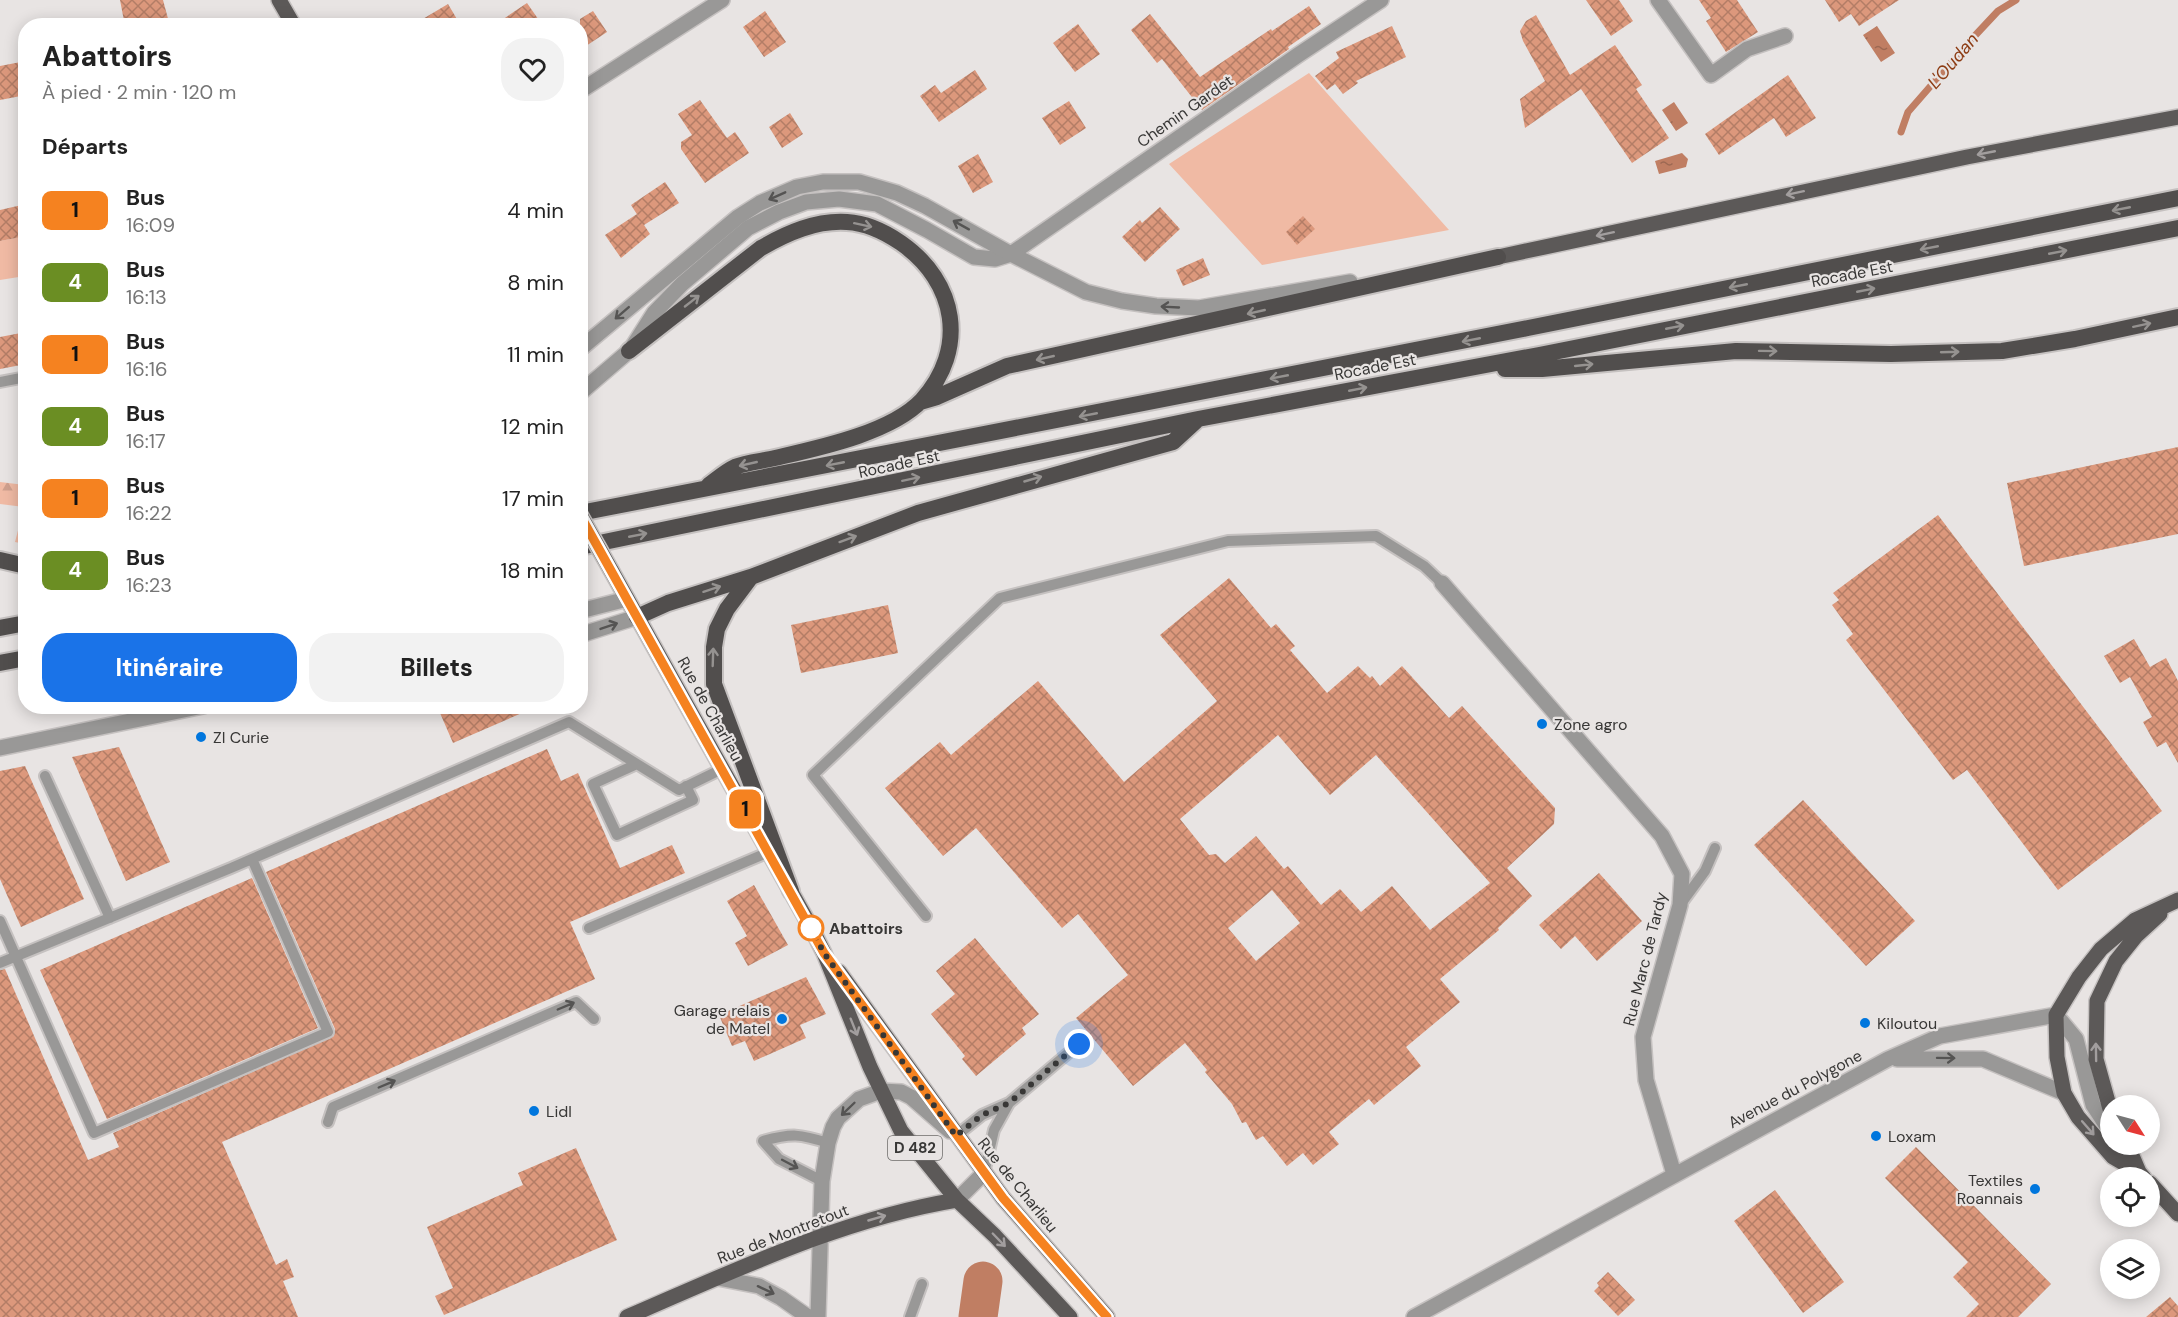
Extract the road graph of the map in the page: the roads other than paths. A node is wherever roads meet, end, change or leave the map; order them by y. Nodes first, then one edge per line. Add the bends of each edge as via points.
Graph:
1 (279, 0) edge
2 (722, 0) edge
3 (1381, 0) edge
4 (1658, 0) edge
5 (289, 18) edge
6 (1785, 36) dead end
7 (588, 86) edge
8 (2178, 108) edge
9 (2178, 117) edge
10 (2044, 142) junction
11 (2178, 198) edge
12 (2178, 228) edge
13 (1011, 254) junction
14 (1498, 257) junction
15 (2178, 317) edge
16 (588, 342) edge
17 (630, 351) junction
18 (1540, 362) junction
19 (18, 379) edge
20 (0, 382) edge
21 (588, 386) edge
22 (920, 402) junction
23 (1198, 420) junction
24 (702, 489) junction
25 (588, 512) edge
26 (588, 528) edge
27 (588, 545) edge
28 (0, 560) edge
29 (18, 564) edge
30 (751, 577) junction
31 (1442, 583) joint
32 (627, 599) junction
33 (588, 609) edge
34 (637, 617) junction
35 (18, 625) edge
36 (0, 628) edge
37 (588, 632) edge
38 (18, 660) edge
39 (0, 663) edge
40 (164, 714) edge
41 (0, 748) edge
42 (637, 764) junction
43 (722, 769) junction
44 (45, 776) dead end
45 (686, 786) junction
46 (1715, 848) dead end
47 (769, 852) junction
48 (252, 859) junction
49 (791, 891) junction
50 (2174, 903) edge
51 (1680, 905) junction
52 (926, 916) dead end
53 (110, 918) junction
54 (0, 921) edge
55 (589, 928) dead end
56 (824, 953) junction
57 (15, 957) junction
58 (0, 963) edge
59 (2056, 1015) junction
60 (594, 1019) dead end
61 (1079, 1044) dead end
62 (1888, 1059) junction
63 (881, 1091) junction
64 (2064, 1093) junction
65 (2106, 1095) edge
66 (1009, 1103) junction
67 (2100, 1116) edge
68 (328, 1122) dead end
69 (956, 1136) junction
70 (828, 1143) junction
71 (2128, 1167) edge
72 (984, 1173) junction
73 (1674, 1174) junction
74 (822, 1181) junction
75 (2160, 1195) edge
76 (957, 1200) junction
77 (2178, 1214) edge
78 (821, 1235) junction
79 (718, 1278) junction
80 (922, 1284) dead end
81 (627, 1317) edge
82 (808, 1317) edge
83 (818, 1317) edge
84 (910, 1317) edge
85 (1070, 1317) edge
86 (1107, 1317) edge
87 (1414, 1317) edge

1 - 5 main road
2 - 7 street
3 - 13 street, Chemin Gardet
4 - 6 street via 1710,75 1748,49
8 - 10 main road
9 - 10 main road
10 -> 14 main road
11 -> 24 highway, Rocade Est
18 -> 12 highway, Rocade Est via 1618,339
14 -> 13 street via 1199,308 1180,308 1086,292
13 -> 16 street via 897,192 859,182 797,187 738,217
13 - 17 street via 995,259 974,257 877,204 839,199 806,202 748,228 654,313
14 -> 22 highway via 1007,366
18 -> 15 highway via 1736,351 2002,351
17 - 21 street
17 -> 22 highway via 768,244 803,228 855,223 881,231 912,251 931,270 943,290 951,337 935,384
23 -> 18 highway, Rocade Est via 1467,369
19 - 20 lane
22 -> 24 highway via 872,431 843,442 735,467
27 -> 23 highway, Rocade Est
30 -> 23 highway via 918,513 1173,442
24 - 25 highway, Rocade Est
26 - 32 main road, Rue de Charlieu / D 482, bridge
28 - 29 highway
34 -> 30 highway
49 -> 30 highway via 714,684 717,629
31 - 51 street, Rue Marc de Tardy via 1662,836 1682,874
31 - 52 lane via 1424,566 1376,536 1228,540 1000,598 813,775
32 - 33 street
32 - 34 main road, Rue de Charlieu / D 482
37 -> 34 street
34 - 43 main road, Rue de Charlieu / D 482
35 - 36 highway
38 - 39 highway
40 - 41 street
42 - 45 lane via 679,790
42 - 45 lane via 593,784 617,834 693,800
42 - 48 lane via 569,722
43 - 45 lane
43 - 47 main road, Rue de Charlieu / D 482
44 - 53 lane
46 - 51 lane via 1705,871
47 - 49 main road, Rue de Charlieu / D 482
47 - 55 lane
48 - 53 lane
48 - 57 lane via 328,1032 94,1133
49 - 56 main road, Rue de Charlieu / D 482
50 - 59 main road via 2135,920 2101,948
65 -> 50 main road via 2096,1059 2097,1001 2116,961 2136,936
51 - 73 street, Rue Marc de Tardy via 1643,1037 1646,1080
53 - 57 lane
54 - 57 lane
56 -> 63 main road, Rue de Charlieu / D 482
56 - 69 main road, Rue de Charlieu / D 482
57 - 58 lane
59 - 62 street, Avenue du Polygone via 1940,1036
59 - 64 main road via 2057,1057
59 - 67 street via 2076,1039 2093,1105
68 -> 60 lane via 333,1107 576,1002
61 - 66 lane
62 -> 64 street via 1983,1059
62 - 73 street, Avenue du Polygone
63 - 69 street via 911,1097
63 -> 70 street via 859,1099 838,1118
63 - 76 main road, Rue de Charlieu / D 482 via 902,1131
64 -> 71 main road via 2078,1117 2113,1157
66 - 69 lane via 982,1115
66 - 72 lane via 994,1130
69 - 72 main road, Rue de Charlieu / D 482
70 - 74 street
70 -> 74 lane via 786,1134 763,1141 779,1159
72 - 76 street
72 - 86 main road, Rue de Charlieu / D 482
73 - 87 street, Avenue du Polygone
74 - 78 street
75 - 77 main road
78 -> 76 main road, Rue de Montretout via 917,1207
76 -> 85 main road, Rue de Charlieu / D 482
78 - 79 main road, Rue de Montretout
78 - 83 street
79 - 81 main road, Rue de Montretout
79 -> 82 street via 759,1286
80 - 84 lane

